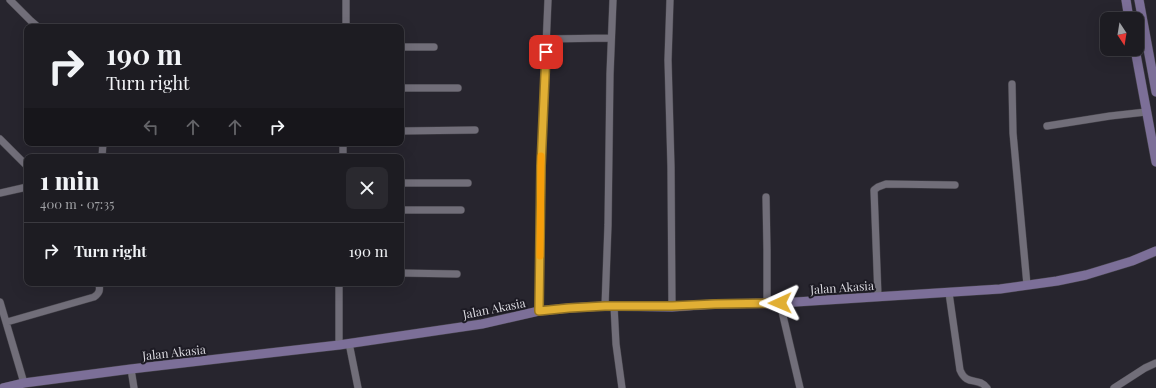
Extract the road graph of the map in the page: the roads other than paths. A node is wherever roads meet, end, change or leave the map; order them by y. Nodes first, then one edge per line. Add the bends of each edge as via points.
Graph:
1 (10, 0) edge
2 (346, 0) edge
3 (548, 0) edge
4 (613, 0) edge
5 (670, 0) edge
6 (1126, 0) edge
7 (1138, 0) edge
8 (1128, 12) edge
9 (34, 24) edge
10 (346, 24) edge
11 (611, 38) junction
12 (547, 39) junction
13 (404, 47) edge
14 (434, 47) dead end
15 (1144, 54) edge
16 (1149, 54) junction
17 (1136, 56) edge
18 (1012, 84) dead end
19 (404, 88) edge
20 (458, 88) dead end
21 (1156, 92) edge
22 (1146, 112) junction
23 (1047, 126) dead end
24 (475, 130) dead end
25 (404, 131) edge
26 (0, 139) edge
27 (1156, 162) edge
28 (24, 163) edge
29 (404, 182) edge
30 (468, 183) dead end
31 (955, 185) dead end
32 (24, 188) edge
33 (0, 193) edge
34 (766, 197) dead end
35 (404, 210) edge
36 (461, 210) dead end
37 (1156, 251) edge
38 (404, 273) edge
39 (458, 274) dead end
40 (1027, 285) junction
41 (99, 286) edge
42 (339, 286) edge
43 (948, 293) junction
44 (878, 296) junction
45 (0, 302) edge
46 (767, 303) junction
47 (780, 303) junction
48 (609, 306) junction
49 (672, 306) junction
50 (539, 311) junction
51 (6, 322) junction
52 (349, 343) junction
53 (339, 345) junction
54 (1156, 363) edge
55 (130, 369) junction
56 (24, 383) junction
57 (3, 388) edge
58 (134, 388) edge
59 (358, 388) edge
60 (622, 388) edge
61 (800, 388) edge
62 (987, 388) edge
63 (1114, 388) edge

1 - 9 street
2 - 10 street
3 - 12 street
4 - 11 street
5 - 49 street via 668,60 672,167
6 - 8 street
7 - 16 street
11 - 12 street
11 - 48 street
12 - 50 street via 541,173
13 - 14 street
15 - 16 street
16 - 21 street
17 - 22 street
18 - 40 street via 1012,133
19 - 20 street
22 - 23 street
22 - 27 street
24 - 25 street
26 - 28 street
29 - 30 street
31 - 44 street via 886,184 874,190
32 - 33 street
34 - 46 street
35 - 36 street
37 - 40 street, Jalan Akasia via 1086,275
38 - 39 street
40 - 43 street, Jalan Akasia
41 - 51 street via 98,295 94,297
42 - 53 street
43 - 44 street, Jalan Akasia
43 - 62 street via 962,376 984,384
44 - 47 street, Jalan Akasia
45 - 51 street
46 - 47 street, Jalan Akasia
46 - 49 street, Jalan Akasia
47 - 61 street
48 - 49 street, Jalan Akasia
48 - 50 street, Jalan Akasia
48 - 60 street
50 - 52 street, Jalan Akasia via 482,324
51 - 56 street
52 - 53 street, Jalan Akasia
52 - 59 street
53 - 55 street, Jalan Akasia
54 - 63 street
55 - 56 street, Jalan Akasia
55 - 58 street
56 - 57 street, Jalan Akasia

